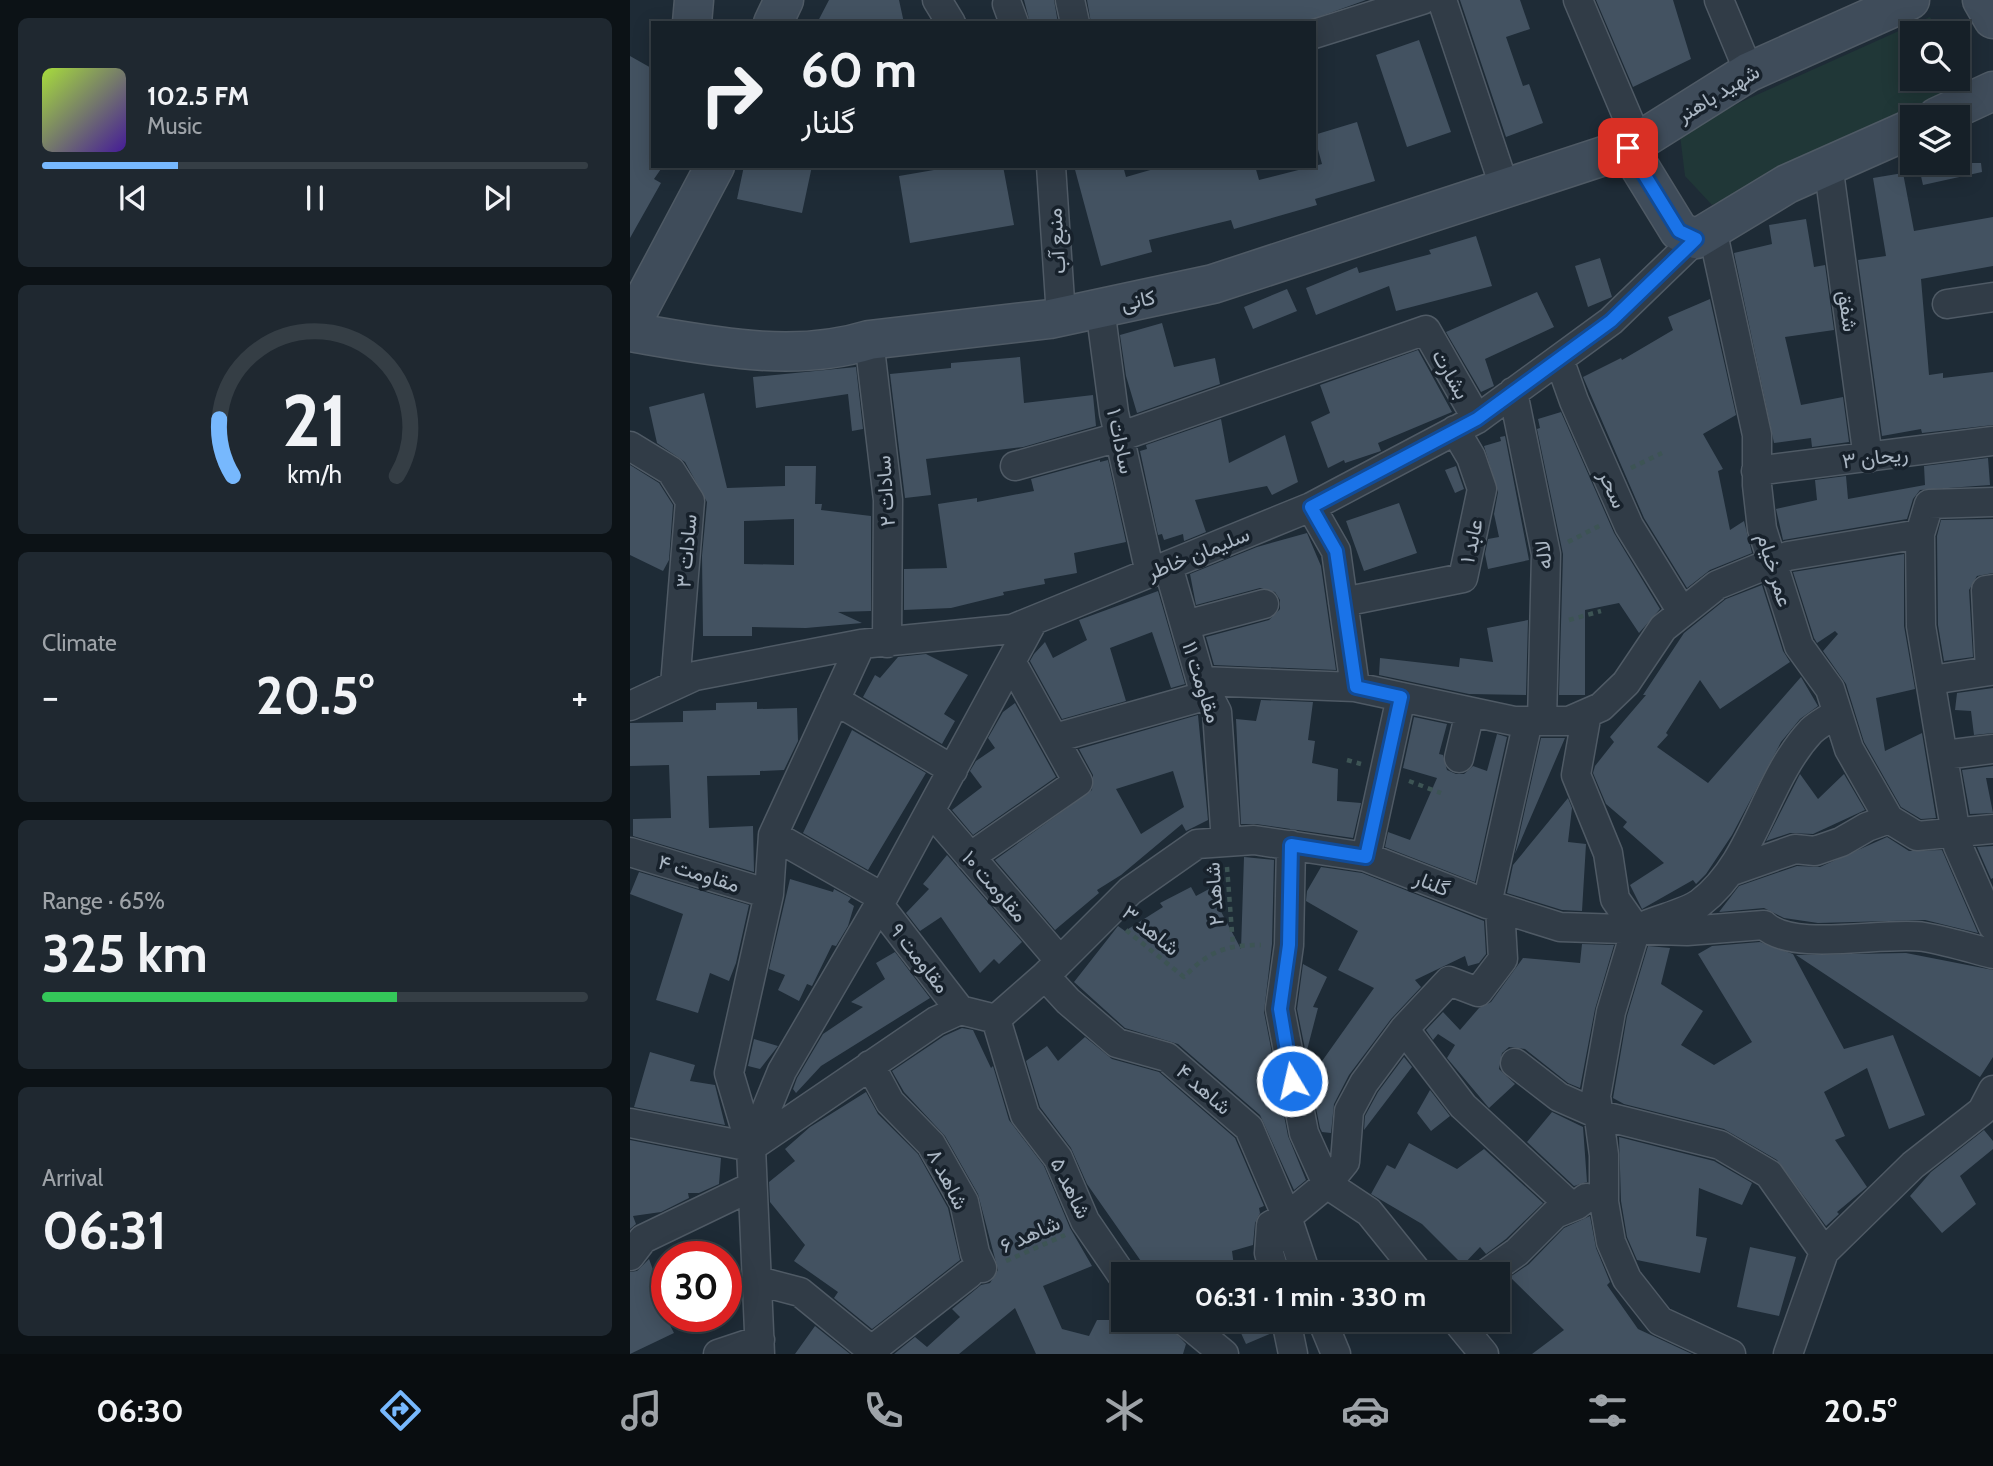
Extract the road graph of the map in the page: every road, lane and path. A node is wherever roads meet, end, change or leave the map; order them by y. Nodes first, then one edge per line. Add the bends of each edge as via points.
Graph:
1 (694, 0) edge
2 (784, 0) edge
3 (937, 0) edge
4 (1070, 0) edge
5 (1422, 0) edge
6 (1442, 0) edge
7 (1578, 0) edge
8 (1719, 0) edge
9 (1910, 0) edge
10 (1982, 0) edge
11 (1993, 19) edge
12 (692, 21) edge
13 (774, 21) edge
14 (950, 21) edge
15 (1075, 21) edge
16 (1316, 33) edge
17 (1749, 72) junction
18 (1993, 91) edge
19 (1963, 105) edge
20 (1900, 134) edge
21 (1633, 145) junction
22 (1828, 164) junction
23 (715, 168) edge
24 (1051, 168) edge
25 (1504, 187) junction
26 (1704, 234) junction
27 (1993, 297) edge
28 (1947, 304) dead end
29 (1100, 308) junction
30 (1061, 316) junction
31 (630, 326) edge
32 (630, 332) edge
33 (869, 340) junction
34 (1559, 359) junction
35 (1513, 392) junction
36 (1466, 425) junction
37 (1119, 437) junction
38 (1993, 441) edge
39 (630, 446) edge
40 (1868, 458) junction
41 (1015, 466) dead end
42 (1756, 471) junction
43 (1993, 502) edge
44 (1311, 507) junction
45 (1623, 513) junction
46 (1920, 534) junction
47 (1546, 554) junction
48 (1773, 562) junction
49 (1159, 569) junction
50 (1993, 589) edge
51 (1343, 602) junction
52 (1264, 604) dead end
53 (1682, 612) junction
54 (1034, 621) junction
55 (1185, 625) junction
56 (874, 643) junction
57 (1012, 663) junction
58 (1932, 680) junction
59 (675, 685) junction
60 (1356, 687) junction
61 (1204, 688) junction
62 (1401, 697) junction
63 (835, 700) junction
64 (630, 706) edge
65 (1470, 712) junction
66 (1587, 713) junction
67 (1838, 713) junction
68 (1535, 721) junction
69 (1055, 738) junction
70 (1993, 749) edge
71 (1944, 755) junction
72 (1459, 758) dead end
73 (953, 771) junction
74 (1386, 772) junction
75 (1441, 793) dead end
76 (930, 811) junction
77 (1889, 818) junction
78 (1993, 829) edge
79 (1956, 834) junction
80 (773, 835) junction
81 (1226, 842) junction
82 (1291, 845) junction
83 (630, 852) edge
84 (970, 857) junction
85 (1366, 857) junction
86 (1732, 871) junction
87 (769, 894) junction
88 (881, 901) junction
89 (1493, 906) junction
90 (1107, 914) junction
91 (1993, 926) edge
92 (1636, 929) junction
93 (1233, 945) junction
94 (1289, 945) junction
95 (1993, 954) edge
96 (1052, 968) junction
97 (960, 1010) junction
98 (996, 1018) junction
99 (1404, 1029) junction
100 (1515, 1063) dead end
101 (870, 1065) junction
102 (1993, 1090) edge
103 (1600, 1115) junction
104 (630, 1123) edge
105 (751, 1147) junction
106 (1604, 1183) junction
107 (1327, 1184) junction
108 (751, 1187) junction
109 (1572, 1207) junction
110 (1287, 1217) junction
111 (1089, 1226) junction
112 (1824, 1252) junction
113 (630, 1256) edge
114 (1113, 1262) edge
115 (1272, 1262) edge
116 (1302, 1262) edge
117 (1409, 1262) edge
118 (1503, 1262) edge
119 (975, 1271) junction
120 (758, 1281) junction
121 (1197, 1332) edge
122 (1288, 1332) edge
123 (1327, 1332) edge
124 (1466, 1332) edge
125 (760, 1347) edge
126 (874, 1352) edge
127 (718, 1354) edge
128 (1224, 1354) edge
129 (1293, 1354) edge
130 (1336, 1354) edge
131 (1484, 1354) edge
132 (1731, 1354) edge
133 (1788, 1354) edge

1 - 12 street
2 - 13 street
3 - 14 street
4 - 15 street
5 - 16 street
6 - 25 street
7 - 21 street
8 - 17 street
9 - 17 street, شهید باهنر
10 - 11 street
17 - 21 street, شهید باهنر
18 - 19 street
20 - 22 street
21 - 25 street, کانی
21 - 26 street via 1679,231
22 - 26 street
22 - 40 street, شفق
23 - 31 street
24 - 30 street, منبع آب
25 - 29 street, کانی via 1213,284
26 - 34 street, سلیمان خاطر via 1611,321
26 - 42 street, عمر خیام via 1757,435
27 - 28 street
29 - 30 street, کانی
29 - 37 street, سادات ۱
30 - 33 street, کانی
32 - 33 street, کانی via 736,350 842,348
33 - 56 street, سادات ۲ via 888,500
34 - 35 street, سلیمان خاطر
34 - 45 street, سحر
35 - 36 street, سلیمان خاطر
35 - 47 street, لاله
36 - 37 street, بشارت via 1426,330
36 - 44 street, سلیمان خاطر
36 - 51 street, عابد ۱ via 1482,489 1463,578
37 - 41 street
37 - 49 street, سادات ۱
38 - 40 street, ریحان ۳
39 - 59 street, سادات ۳ via 671,471 690,501
40 - 42 street, ریحان ۳
42 - 48 street, عمر خیام via 1762,529
43 - 46 street via 1929,503
44 - 49 street, سلیمان خاطر
44 - 51 street via 1336,551
45 - 47 path
45 - 53 street, سحر
46 - 48 street
46 - 58 street via 1921,626
47 - 68 street, لاله
48 - 53 street via 1717,585
48 - 67 street, عمر خیام via 1799,646 1830,689
49 - 54 street, سلیمان خاطر
49 - 55 street, مقاومت ۱۱
50 - 58 street via 1986,590 1990,671
51 - 60 street
52 - 55 street
53 - 66 street via 1663,628 1626,682
54 - 56 street, سلیمان خاطر via 1012,629
54 - 57 street
55 - 61 street, مقاومت ۱۱
56 - 59 street, سلیمان خاطر via 695,676
56 - 63 street
57 - 69 street
57 - 73 street
58 - 71 street
59 - 64 street, سلیمان خاطر
60 - 61 street
60 - 62 street
61 - 69 street
61 - 81 street, مقاومت ۱۱ via 1217,712
62 - 65 street
62 - 74 street
63 - 73 street
63 - 80 street
65 - 68 street
65 - 72 street
66 - 68 street via 1569,721
66 - 92 street via 1576,775 1608,853 1615,899
67 - 77 street, عمر خیام via 1849,749
67 - 86 street via 1811,730 1791,759 1765,800
68 - 89 street, لاله
69 - 84 street via 1078,782
70 - 71 street
71 - 79 street
73 - 76 street
74 - 75 path
74 - 85 street
76 - 84 street, مقاومت ۱۰
76 - 88 street
77 - 79 street, عمر خیام via 1917,836
77 - 86 street via 1815,851 1795,849
78 - 79 street, عمر خیام
79 - 91 street
80 - 87 street
80 - 88 street
81 - 82 street, گلنار
81 - 90 street, گلنار via 1197,844 1130,891
81 - 93 path, شاهد ۲
82 - 85 street, گلنار
82 - 94 street
83 - 87 street, مقاومت ۴
84 - 96 street, مقاومت ۱۰
85 - 89 street, گلنار
86 - 92 street via 1699,904
87 - 105 street via 729,1073
88 - 97 street, مقاومت ۹
88 - 105 street via 782,1071
89 - 92 street, گلنار via 1560,927
89 - 99 street, لاله via 1503,959 1478,992 1449,981
90 - 93 path, شاهد ۳ via 1184,977 1202,958
90 - 96 street, گلنار
92 - 95 street, گلنار via 1688,931 1764,925 1775,935 1922,937
92 - 103 street via 1611,1013 1596,1096
93 - 94 path, شاهد ۳
94 - 107 street via 1280,1009 1304,1133
96 - 98 street, گلنار
96 - 110 street, شاهد ۴ via 1069,1002 1118,1042 1167,1057 1249,1128
97 - 98 street
97 - 101 street
98 - 111 street, شاهد ۵ via 1025,1115 1058,1158
99 - 107 street via 1349,1111 1345,1163
99 - 109 street via 1463,1106
100 - 103 street via 1559,1097
101 - 105 street
101 - 119 street, شاهد ۸ via 890,1102 931,1144 964,1202
102 - 112 street via 1982,1111 1913,1165
103 - 106 street
103 - 112 street via 1720,1145 1769,1174
104 - 105 street
105 - 108 street
106 - 109 street
106 - 132 street via 1611,1242 1627,1279 1660,1321
107 - 110 street
107 - 117 street via 1369,1212
108 - 113 street via 643,1239
108 - 120 street
109 - 118 street via 1555,1214
110 - 115 street via 1271,1225
110 - 116 street, شاهد ۴
111 - 114 street, شاهد ۵
111 - 119 path, شاهد ۶ via 998,1266
112 - 133 street
119 - 126 street
120 - 125 street
120 - 126 street via 800,1292
121 - 128 street
122 - 129 street
123 - 130 street
124 - 131 street
125 - 127 street

